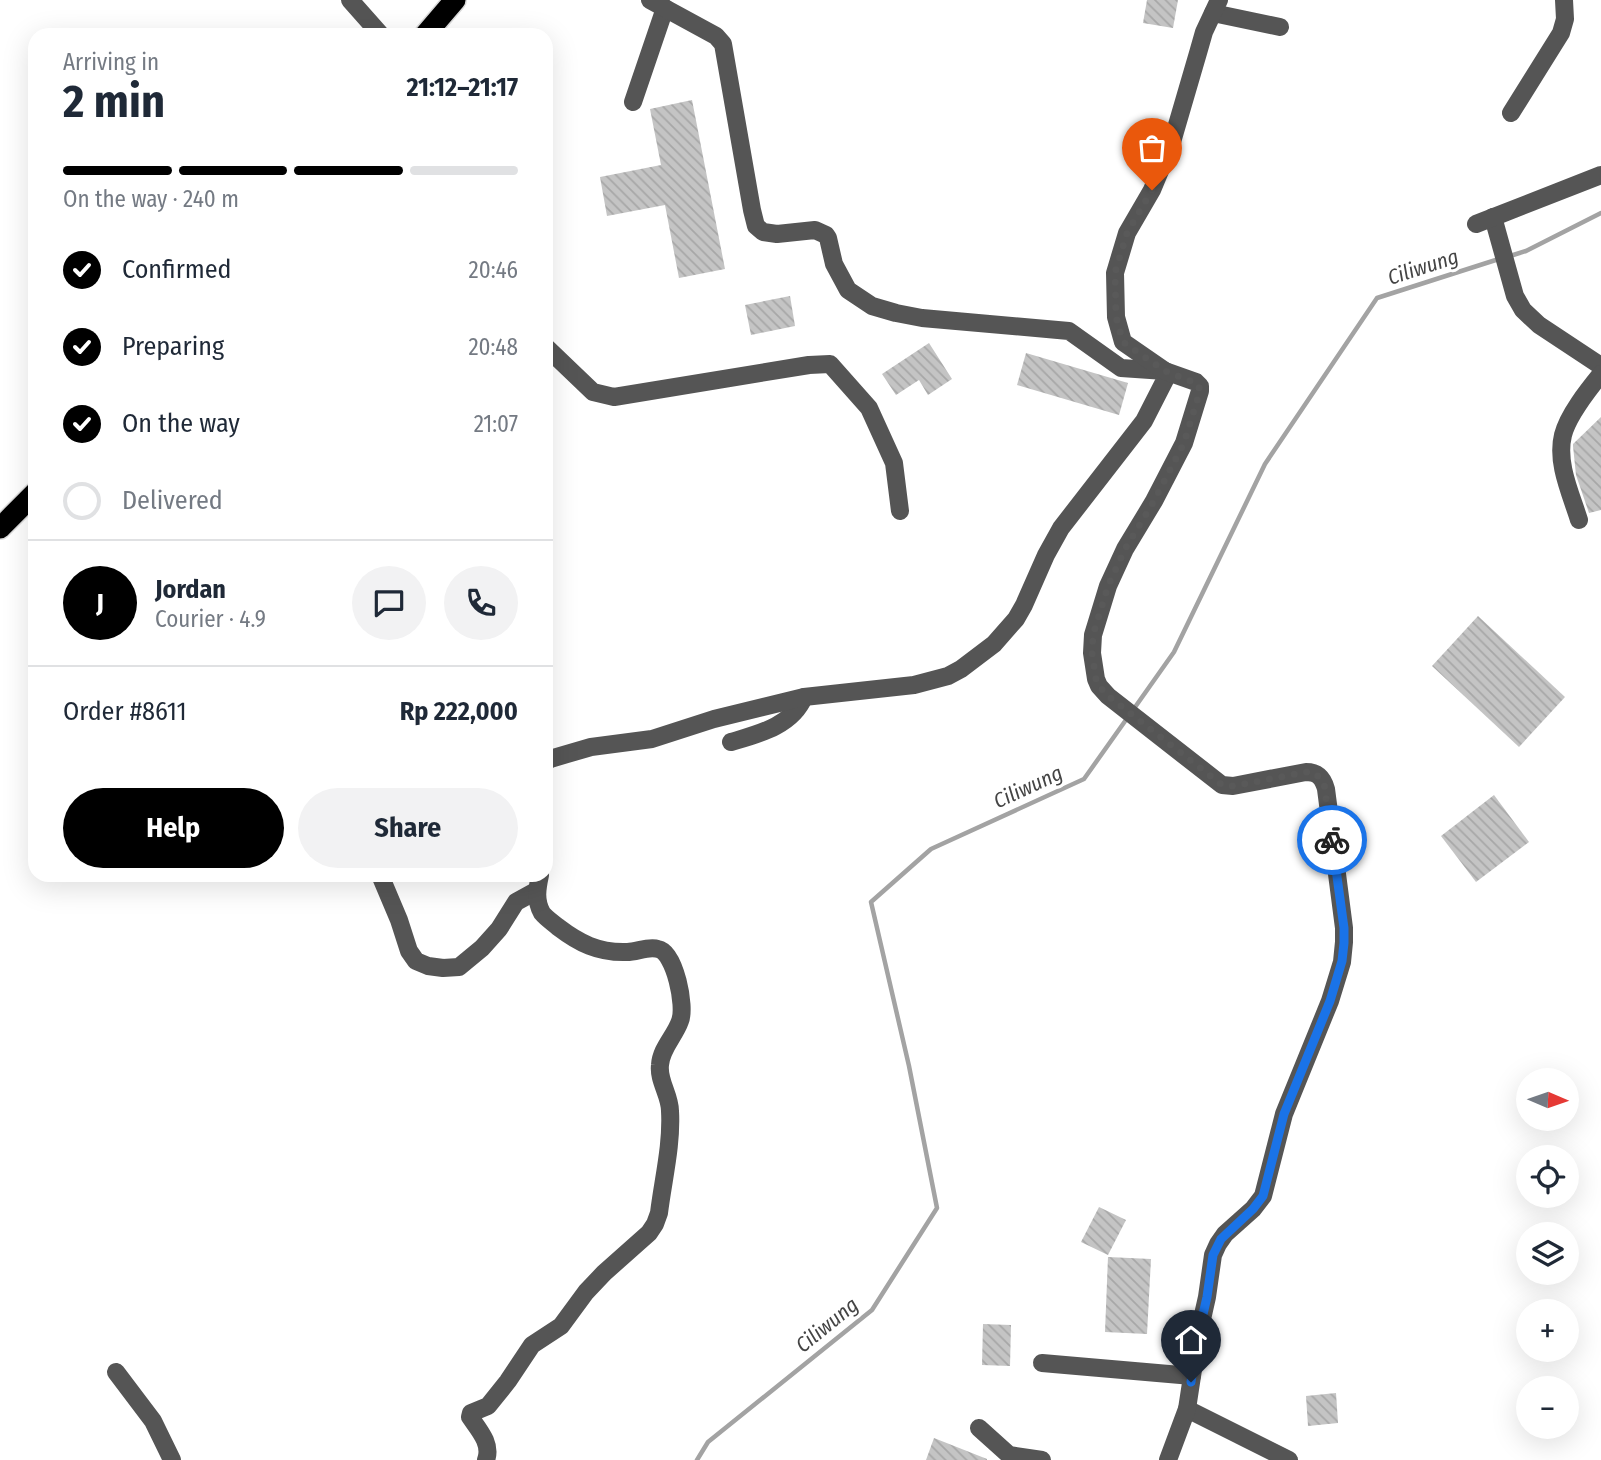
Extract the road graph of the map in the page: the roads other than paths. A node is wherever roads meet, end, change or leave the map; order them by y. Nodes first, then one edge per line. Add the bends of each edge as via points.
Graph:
1 (349, 0) edge
2 (455, 0) edge
3 (1564, 0) edge
4 (657, 4) edge
5 (1216, 6) edge
6 (1280, 27) dead end
7 (375, 28) edge
8 (432, 28) edge
9 (633, 102) dead end
10 (1511, 113) dead end
11 (1601, 175) edge
12 (553, 355) edge
13 (1601, 366) edge
14 (1165, 371) junction
15 (1601, 374) edge
16 (28, 500) edge
17 (900, 511) dead end
18 (1579, 520) dead end
19 (0, 528) edge
20 (804, 697) junction
21 (731, 742) dead end
22 (553, 760) edge
23 (383, 882) edge
24 (538, 883) edge
25 (1042, 1363) dead end
26 (116, 1371) dead end
27 (1192, 1376) junction
28 (1187, 1409) junction
29 (979, 1428) dead end
30 (1008, 1457) edge
31 (172, 1460) edge
32 (486, 1460) edge
33 (1042, 1460) edge
34 (1168, 1460) edge
35 (1289, 1460) edge

1 - 7 street
2 - 8 highway
3 - 10 street via 1561,33
4 - 9 street
4 - 14 street via 723,44 752,210 760,231 823,233 849,290 872,306 922,318 1069,331 1121,368
5 - 6 street
5 - 14 street via 1172,142 1127,233 1115,273 1116,317 1123,342
11 - 13 street via 1485,221 1499,239 1515,296 1528,316
12 - 17 street via 593,392 614,397 830,364 869,408 894,463
14 - 20 street via 1166,381 1144,421 1061,528 1016,619 994,644 961,669 932,681
14 - 27 street via 1198,384 1200,394 1184,443 1108,586 1093,635 1096,679 1108,696 1222,785 1306,772 1322,779 1344,928 1342,961 1330,1001 1284,1114 1263,1196 1221,1239 1213,1255
15 - 18 street via 1563,434 1563,466
16 - 19 highway
20 - 21 street via 795,712 779,724
20 - 22 street via 652,739 591,747
23 - 24 street via 409,951 416,961 443,968 459,967 482,948 516,902
24 - 32 street via 544,916 575,940 617,952 664,951 675,971 682,1013 660,1065 671,1126 655,1224 586,1292 561,1326 532,1345 488,1406 471,1413 487,1443
25 - 27 street
26 - 31 street via 153,1421
27 - 28 street
28 - 34 street
28 - 35 street
29 - 30 street
30 - 33 street

